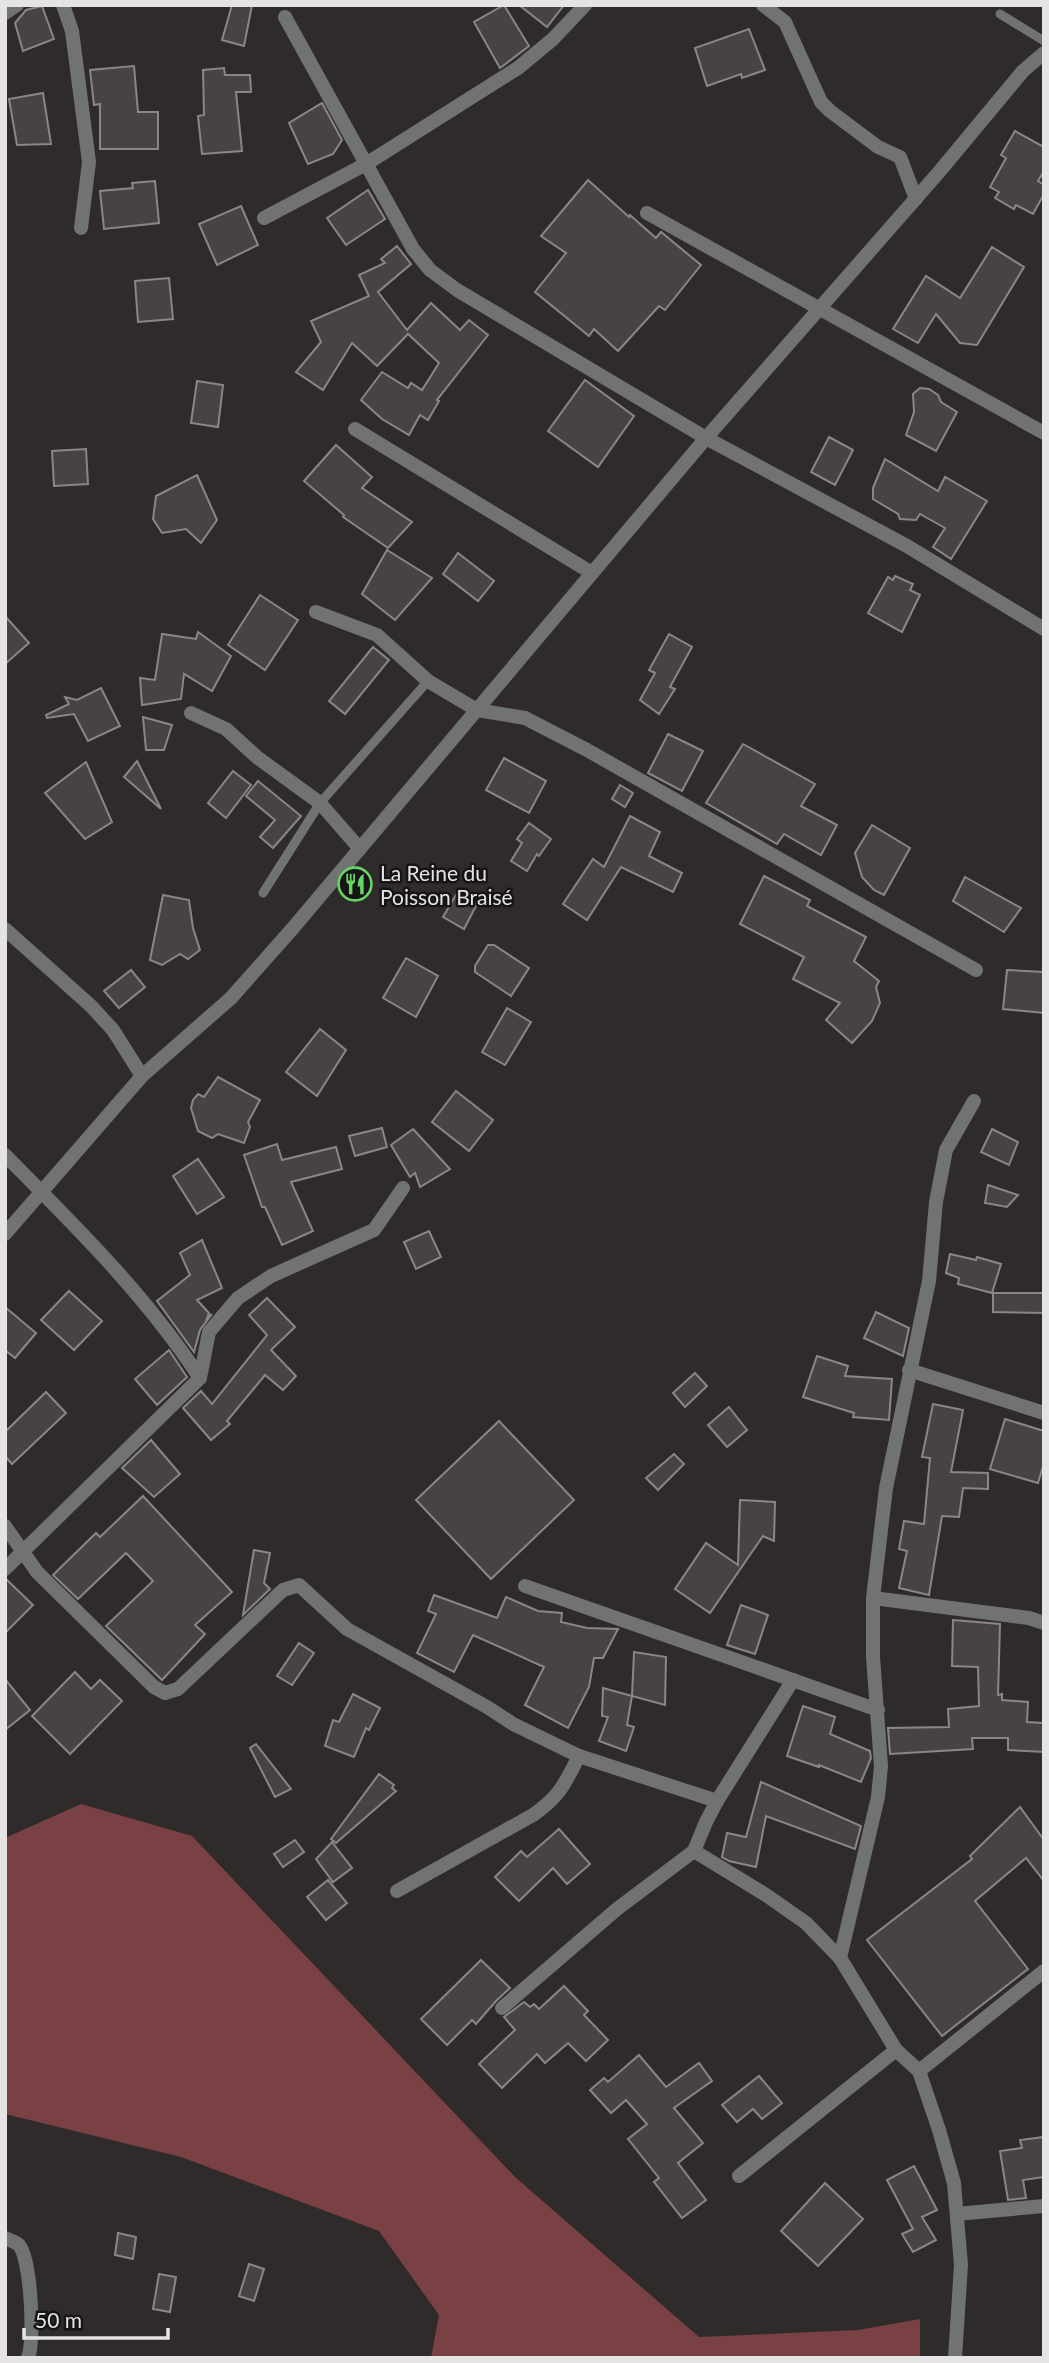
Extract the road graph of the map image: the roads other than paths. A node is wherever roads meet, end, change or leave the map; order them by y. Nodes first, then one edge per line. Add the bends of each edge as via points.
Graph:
1 (17, 5) edge
2 (63, 5) edge
3 (585, 5) edge
4 (763, 5) edge
5 (5, 13) edge
6 (1000, 14) dead end
7 (285, 17) dead end
8 (1044, 41) edge
9 (1044, 53) edge
10 (366, 164) junction
11 (916, 199) junction
12 (647, 213) dead end
13 (264, 218) dead end
14 (81, 228) dead end
15 (821, 308) junction
16 (355, 429) dead end
17 (1044, 433) edge
18 (706, 438) junction
19 (592, 573) junction
20 (316, 612) dead end
21 (1044, 629) edge
22 (428, 681) junction
23 (477, 710) junction
24 (191, 713) dead end
25 (320, 803) junction
26 (360, 849) junction
27 (263, 893) dead end
28 (5, 929) edge
29 (976, 970) dead end
30 (142, 1076) junction
31 (974, 1101) dead end
32 (5, 1155) edge
33 (403, 1188) dead end
34 (41, 1191) junction
35 (5, 1234) edge
36 (909, 1370) junction
37 (200, 1378) junction
38 (1044, 1413) edge
39 (5, 1526) edge
40 (22, 1550) junction
41 (5, 1569) edge
42 (525, 1586) dead end
43 (873, 1598) junction
44 (1044, 1623) edge
45 (793, 1680) junction
46 (878, 1710) junction
47 (579, 1756) junction
48 (717, 1801) junction
49 (694, 1851) junction
50 (397, 1891) dead end
51 (840, 1958) junction
52 (1044, 1971) edge
53 (502, 2008) dead end
54 (896, 2050) junction
55 (919, 2071) junction
56 (739, 2176) dead end
57 (1044, 2206) edge
58 (957, 2214) junction
59 (5, 2238) edge
60 (28, 2358) edge
61 (955, 2358) edge

1 - 5 street
2 - 14 street via 72,31 89,162
3 - 10 street via 518,68
4 - 11 street via 785,22 821,102 878,147 900,157
6 - 8 lane
7 - 10 street
9 - 11 street
10 - 13 street
10 - 18 street via 413,249 430,270
11 - 15 street
12 - 15 street
15 - 17 street
15 - 18 street
16 - 19 street
18 - 19 street
18 - 21 street via 907,546
19 - 23 street
20 - 22 street via 377,635
22 - 23 street
22 - 25 lane
23 - 26 street
23 - 29 street via 526,718 575,743
24 - 25 street via 226,729
25 - 26 street
25 - 27 lane
26 - 30 street via 231,998
28 - 30 street via 91,1006 113,1030
30 - 34 street
31 - 36 street via 946,1150 929,1282
32 - 34 street
33 - 37 street via 374,1230 271,1276 238,1298 209,1332
34 - 35 street
34 - 37 street via 127,1281
36 - 38 street
36 - 43 street via 886,1488
37 - 40 street
39 - 40 street
40 - 41 street
40 - 47 street via 37,1572 154,1688 165,1693 178,1689 283,1590 299,1585 347,1629 513,1724
42 - 45 street
43 - 44 street
43 - 46 street
45 - 46 street
45 - 48 street
46 - 51 street via 878,1797
47 - 48 street
47 - 50 street via 552,1802
48 - 49 street
49 - 51 street via 806,1923
49 - 53 street via 617,1909
51 - 54 street
52 - 55 street
54 - 55 street
54 - 56 street
55 - 58 street via 954,2183
57 - 58 street
58 - 61 street via 961,2265
59 - 60 street via 19,2244 26,2257 32,2328

